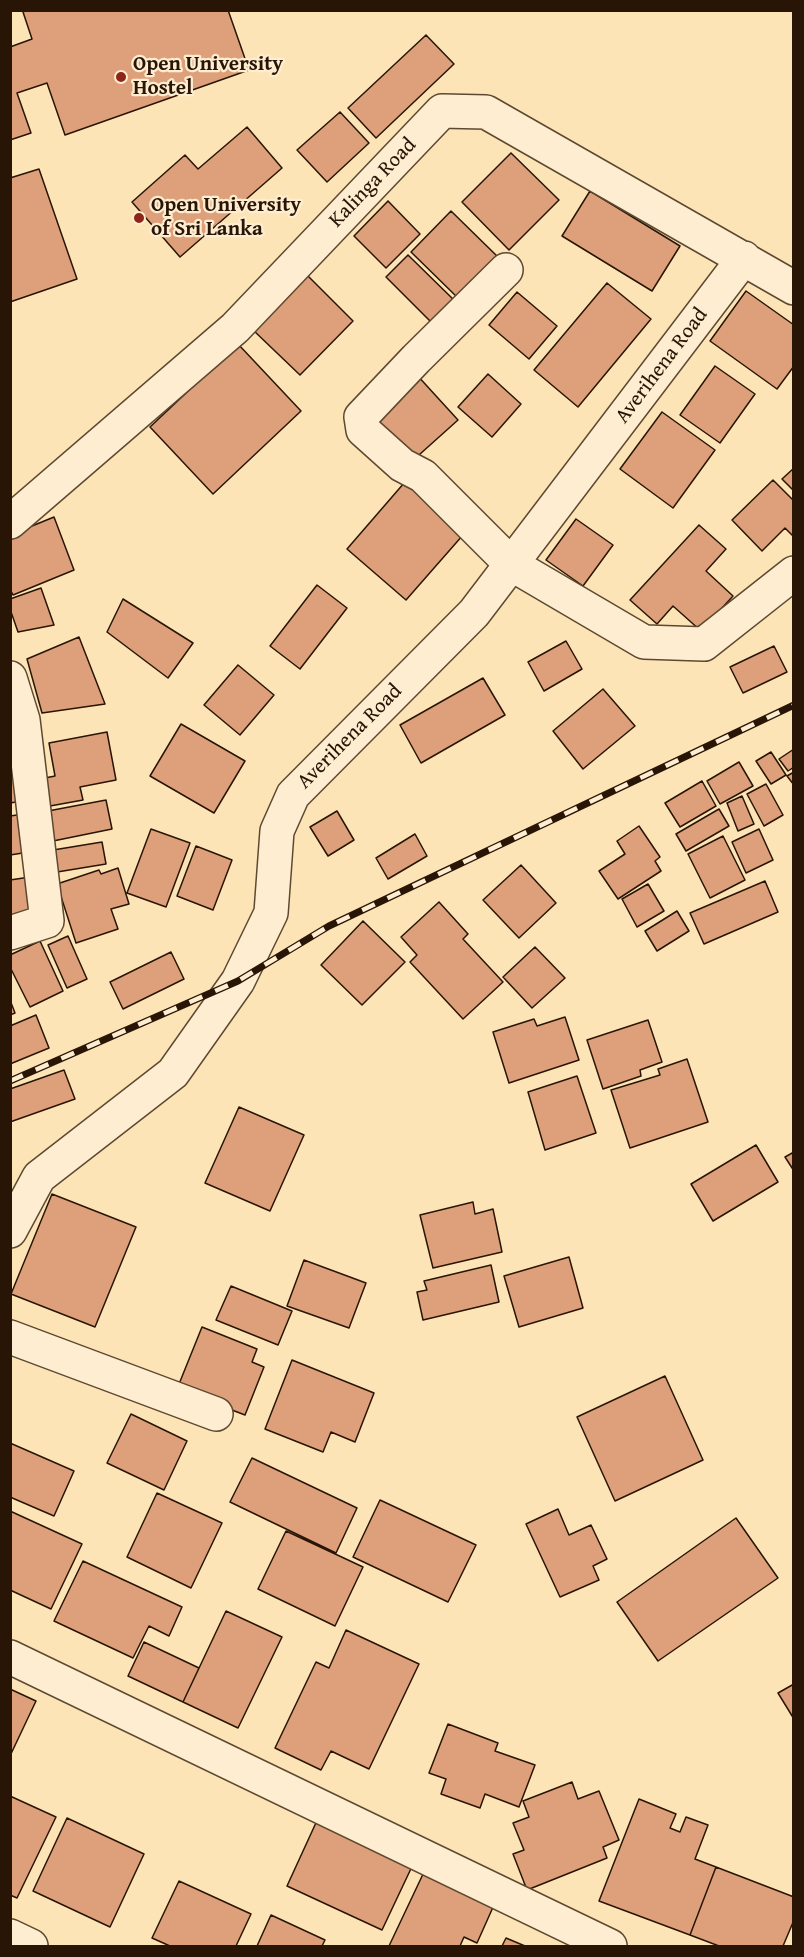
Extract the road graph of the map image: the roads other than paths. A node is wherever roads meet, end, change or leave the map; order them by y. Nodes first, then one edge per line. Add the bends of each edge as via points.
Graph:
1 (744, 258) junction
2 (506, 270) dead end
3 (794, 288) edge
4 (10, 522) edge
5 (511, 564) junction
6 (794, 573) edge
7 (10, 678) edge
8 (10, 933) edge
9 (10, 1231) edge
10 (10, 1337) edge
11 (216, 1414) dead end
12 (10, 1657) edge
13 (10, 1936) edge
14 (31, 1947) edge
15 (610, 1947) edge

1 - 3 street, Kalinga Road
1 - 4 street, Kalinga Road via 486,112 442,111 235,328
1 - 5 street, Averihena Road
2 - 5 street via 361,417 361,423 363,430 402,465 423,476
5 - 6 street via 644,642 704,644
5 - 9 street, Averihena Road via 474,613 292,795 277,831 271,913 238,981 173,1073 39,1177
7 - 8 street via 22,720 46,921
10 - 11 street
12 - 15 street
13 - 14 street

